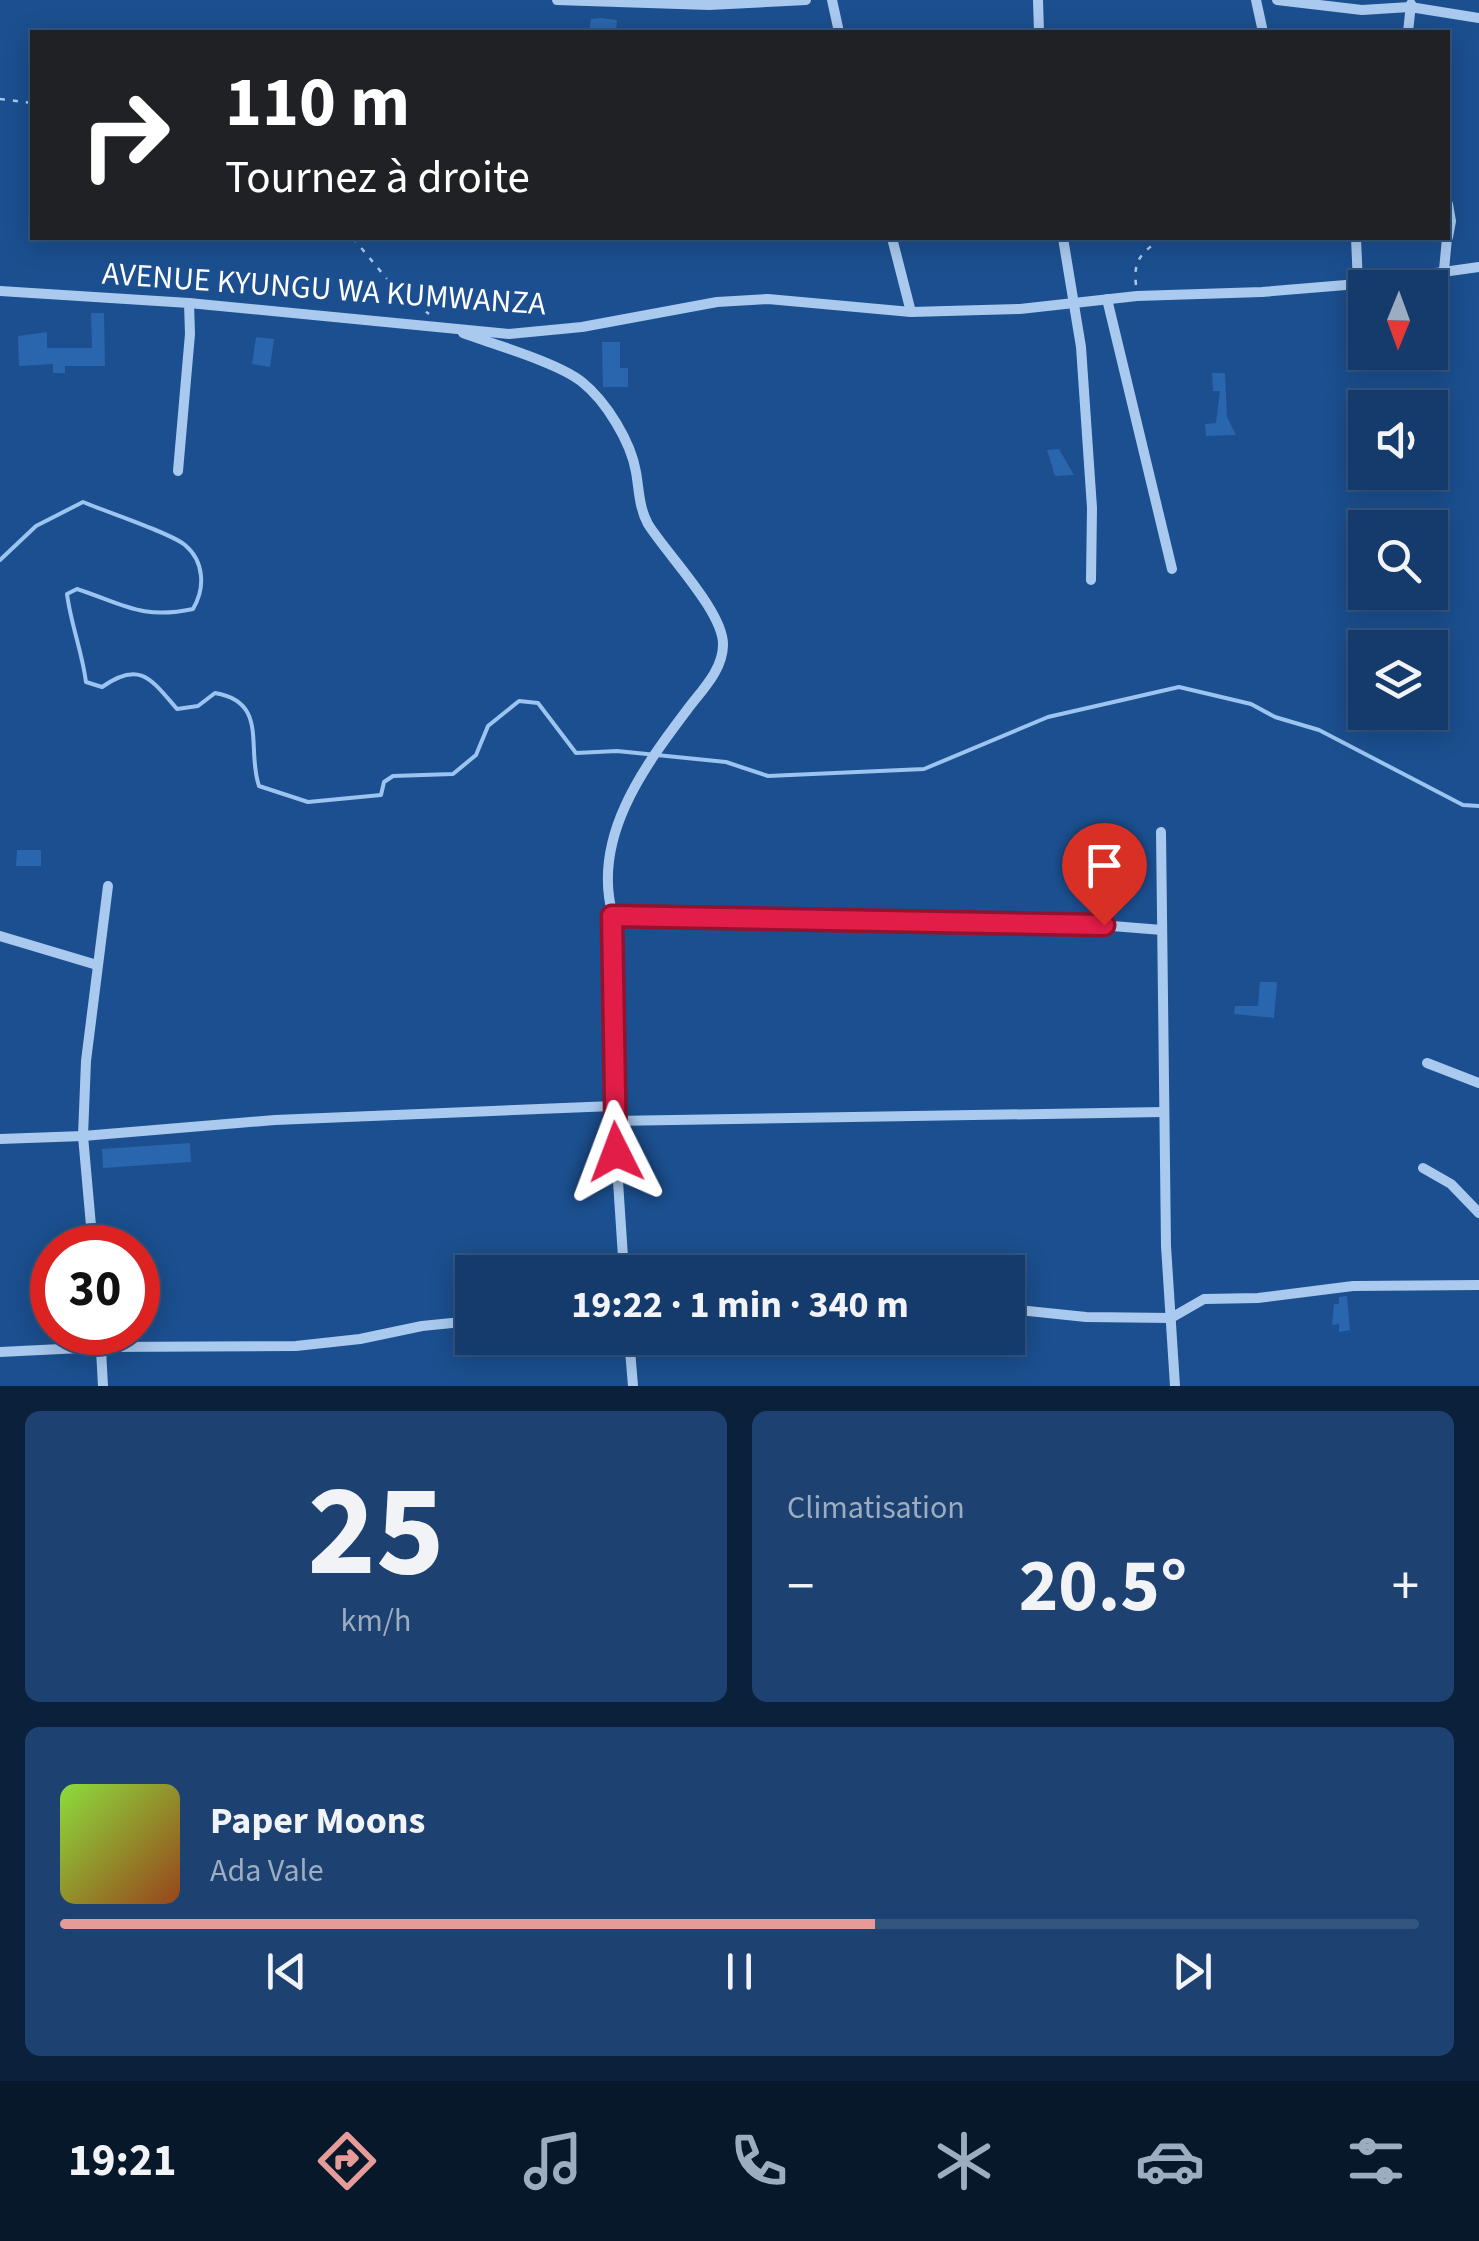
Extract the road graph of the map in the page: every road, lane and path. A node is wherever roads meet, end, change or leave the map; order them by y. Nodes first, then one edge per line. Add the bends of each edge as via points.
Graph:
1 (556, 0) edge
2 (806, 0) edge
3 (832, 0) edge
4 (1038, 0) edge
5 (1256, 0) edge
6 (1277, 0) edge
7 (1411, 3) edge
8 (1479, 18) edge
9 (839, 30) edge
10 (1040, 30) edge
11 (1263, 30) edge
12 (1408, 30) edge
13 (0, 99) edge
14 (30, 104) edge
15 (354, 240) edge
16 (893, 240) edge
17 (1063, 240) edge
18 (1159, 240) edge
19 (1356, 240) edge
20 (1448, 240) edge
21 (1479, 267) edge
22 (1357, 270) edge
23 (1444, 270) joint
24 (1348, 285) edge
25 (0, 292) edge
26 (1138, 296) junction
27 (1108, 299) junction
28 (1075, 302) junction
29 (190, 303) junction
30 (911, 312) junction
31 (446, 328) junction
32 (178, 471) dead end
33 (1172, 569) dead end
34 (1092, 580) dead end
35 (1161, 832) dead end
36 (108, 886) dead end
37 (612, 916) junction
38 (1162, 930) junction
39 (0, 936) edge
40 (97, 964) junction
41 (1427, 1064) dead end
42 (1479, 1083) edge
43 (613, 1106) junction
44 (1163, 1112) junction
45 (613, 1121) junction
46 (83, 1136) junction
47 (0, 1138) edge
48 (1423, 1168) dead end
49 (1479, 1213) edge
50 (91, 1225) edge
51 (623, 1255) edge
52 (1479, 1285) edge
53 (1025, 1311) edge
54 (1171, 1318) junction
55 (455, 1323) edge
56 (160, 1347) edge
57 (30, 1351) edge
58 (0, 1352) edge
59 (101, 1355) edge
60 (630, 1355) edge
61 (103, 1386) edge
62 (633, 1386) edge
63 (1175, 1386) edge

1 - 2 street via 709,6
3 - 9 street
4 - 10 street
5 - 11 street
6 - 7 street via 1362,10
7 - 8 street
7 - 12 street
13 - 14 path
15 - 31 path
16 - 30 street
17 - 28 street
18 - 26 path via 1134,268
19 - 22 street
20 - 23 street
21 - 23 street, AVENUE KYUNGU WA KUMWANZA
24 - 26 street, AVENUE KYUNGU WA KUMWANZA
25 - 29 street, AVENUE KYUNGU WA KUMWANZA
26 - 27 street, AVENUE KYUNGU WA KUMWANZA
27 - 28 street, AVENUE KYUNGU WA KUMWANZA
27 - 33 street
28 - 30 street, AVENUE KYUNGU WA KUMWANZA
28 - 34 street
29 - 31 street, AVENUE KYUNGU WA KUMWANZA
29 - 32 street
30 - 31 street, AVENUE KYUNGU WA KUMWANZA via 768,299 545,333
31 - 37 street via 581,381 604,407 636,467 646,522 708,606 724,643 716,672 652,756 615,829 608,860
35 - 38 street
36 - 40 street
37 - 38 street
37 - 43 street
38 - 44 street
39 - 40 street
40 - 46 street
41 - 42 street
43 - 45 street
43 - 46 street via 275,1120
44 - 45 street
44 - 54 street
45 - 51 street
46 - 47 street
46 - 50 street
48 - 49 street via 1451,1184
52 - 54 street via 1353,1286 1204,1299
53 - 54 street
54 - 63 street
55 - 56 street via 296,1346
57 - 58 street
59 - 61 street
60 - 62 street

